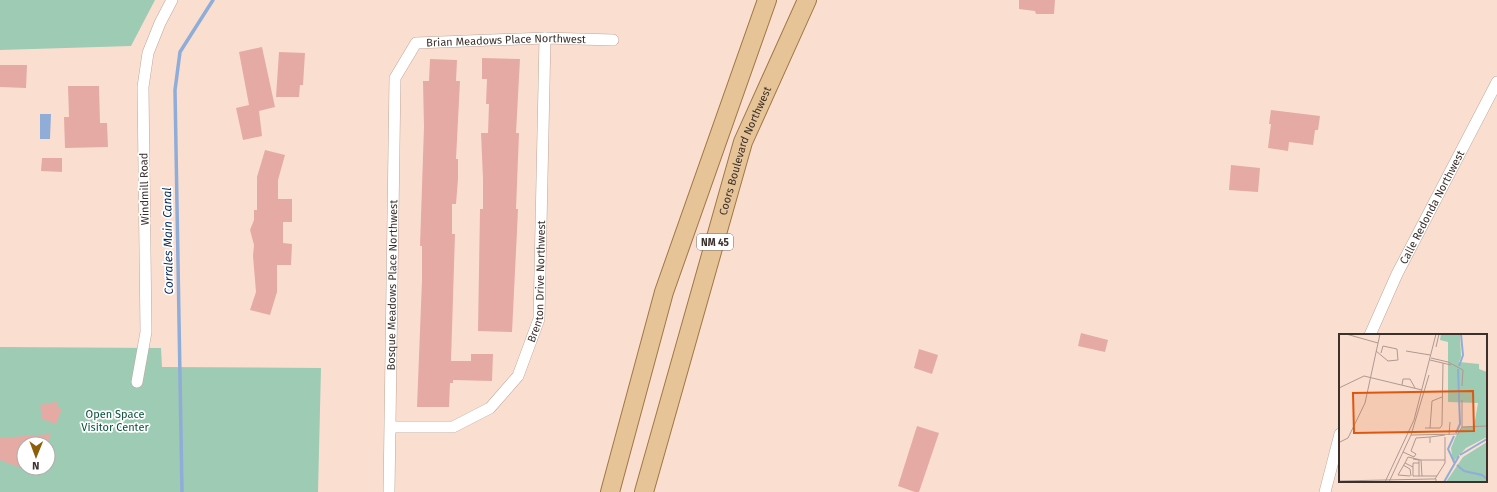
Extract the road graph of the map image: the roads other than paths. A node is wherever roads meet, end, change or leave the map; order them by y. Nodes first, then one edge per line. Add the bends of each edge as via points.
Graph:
1 (172, 0) edge
2 (767, 0) edge
3 (807, 0) edge
4 (545, 38) junction
5 (613, 40) dead end
6 (395, 78) joint
7 (1497, 82) edge
8 (1370, 334) edge
9 (137, 382) dead end
10 (390, 427) junction
11 (1339, 438) edge
12 (389, 492) edge
13 (610, 492) edge
14 (644, 492) edge
15 (1325, 492) edge

1 - 9 street, Windmill Road via 148,53 143,87 146,332
2 - 13 main road, NM 45 via 664,292
3 - 14 main road, Coors Boulevard Northwest / NM 45 via 743,142
4 - 5 street, Brian Meadows Place Northwest
4 - 6 street, Brian Meadows Place Northwest via 416,43
4 - 10 street, Brenton Drive Northwest via 539,319 518,376 490,408 453,427
6 - 10 street, Bosque Meadows Place Northwest
7 - 8 street, Calle Redonda Northwest via 1397,274
10 - 12 street, Bosque Meadows Place Northwest
11 - 15 street

